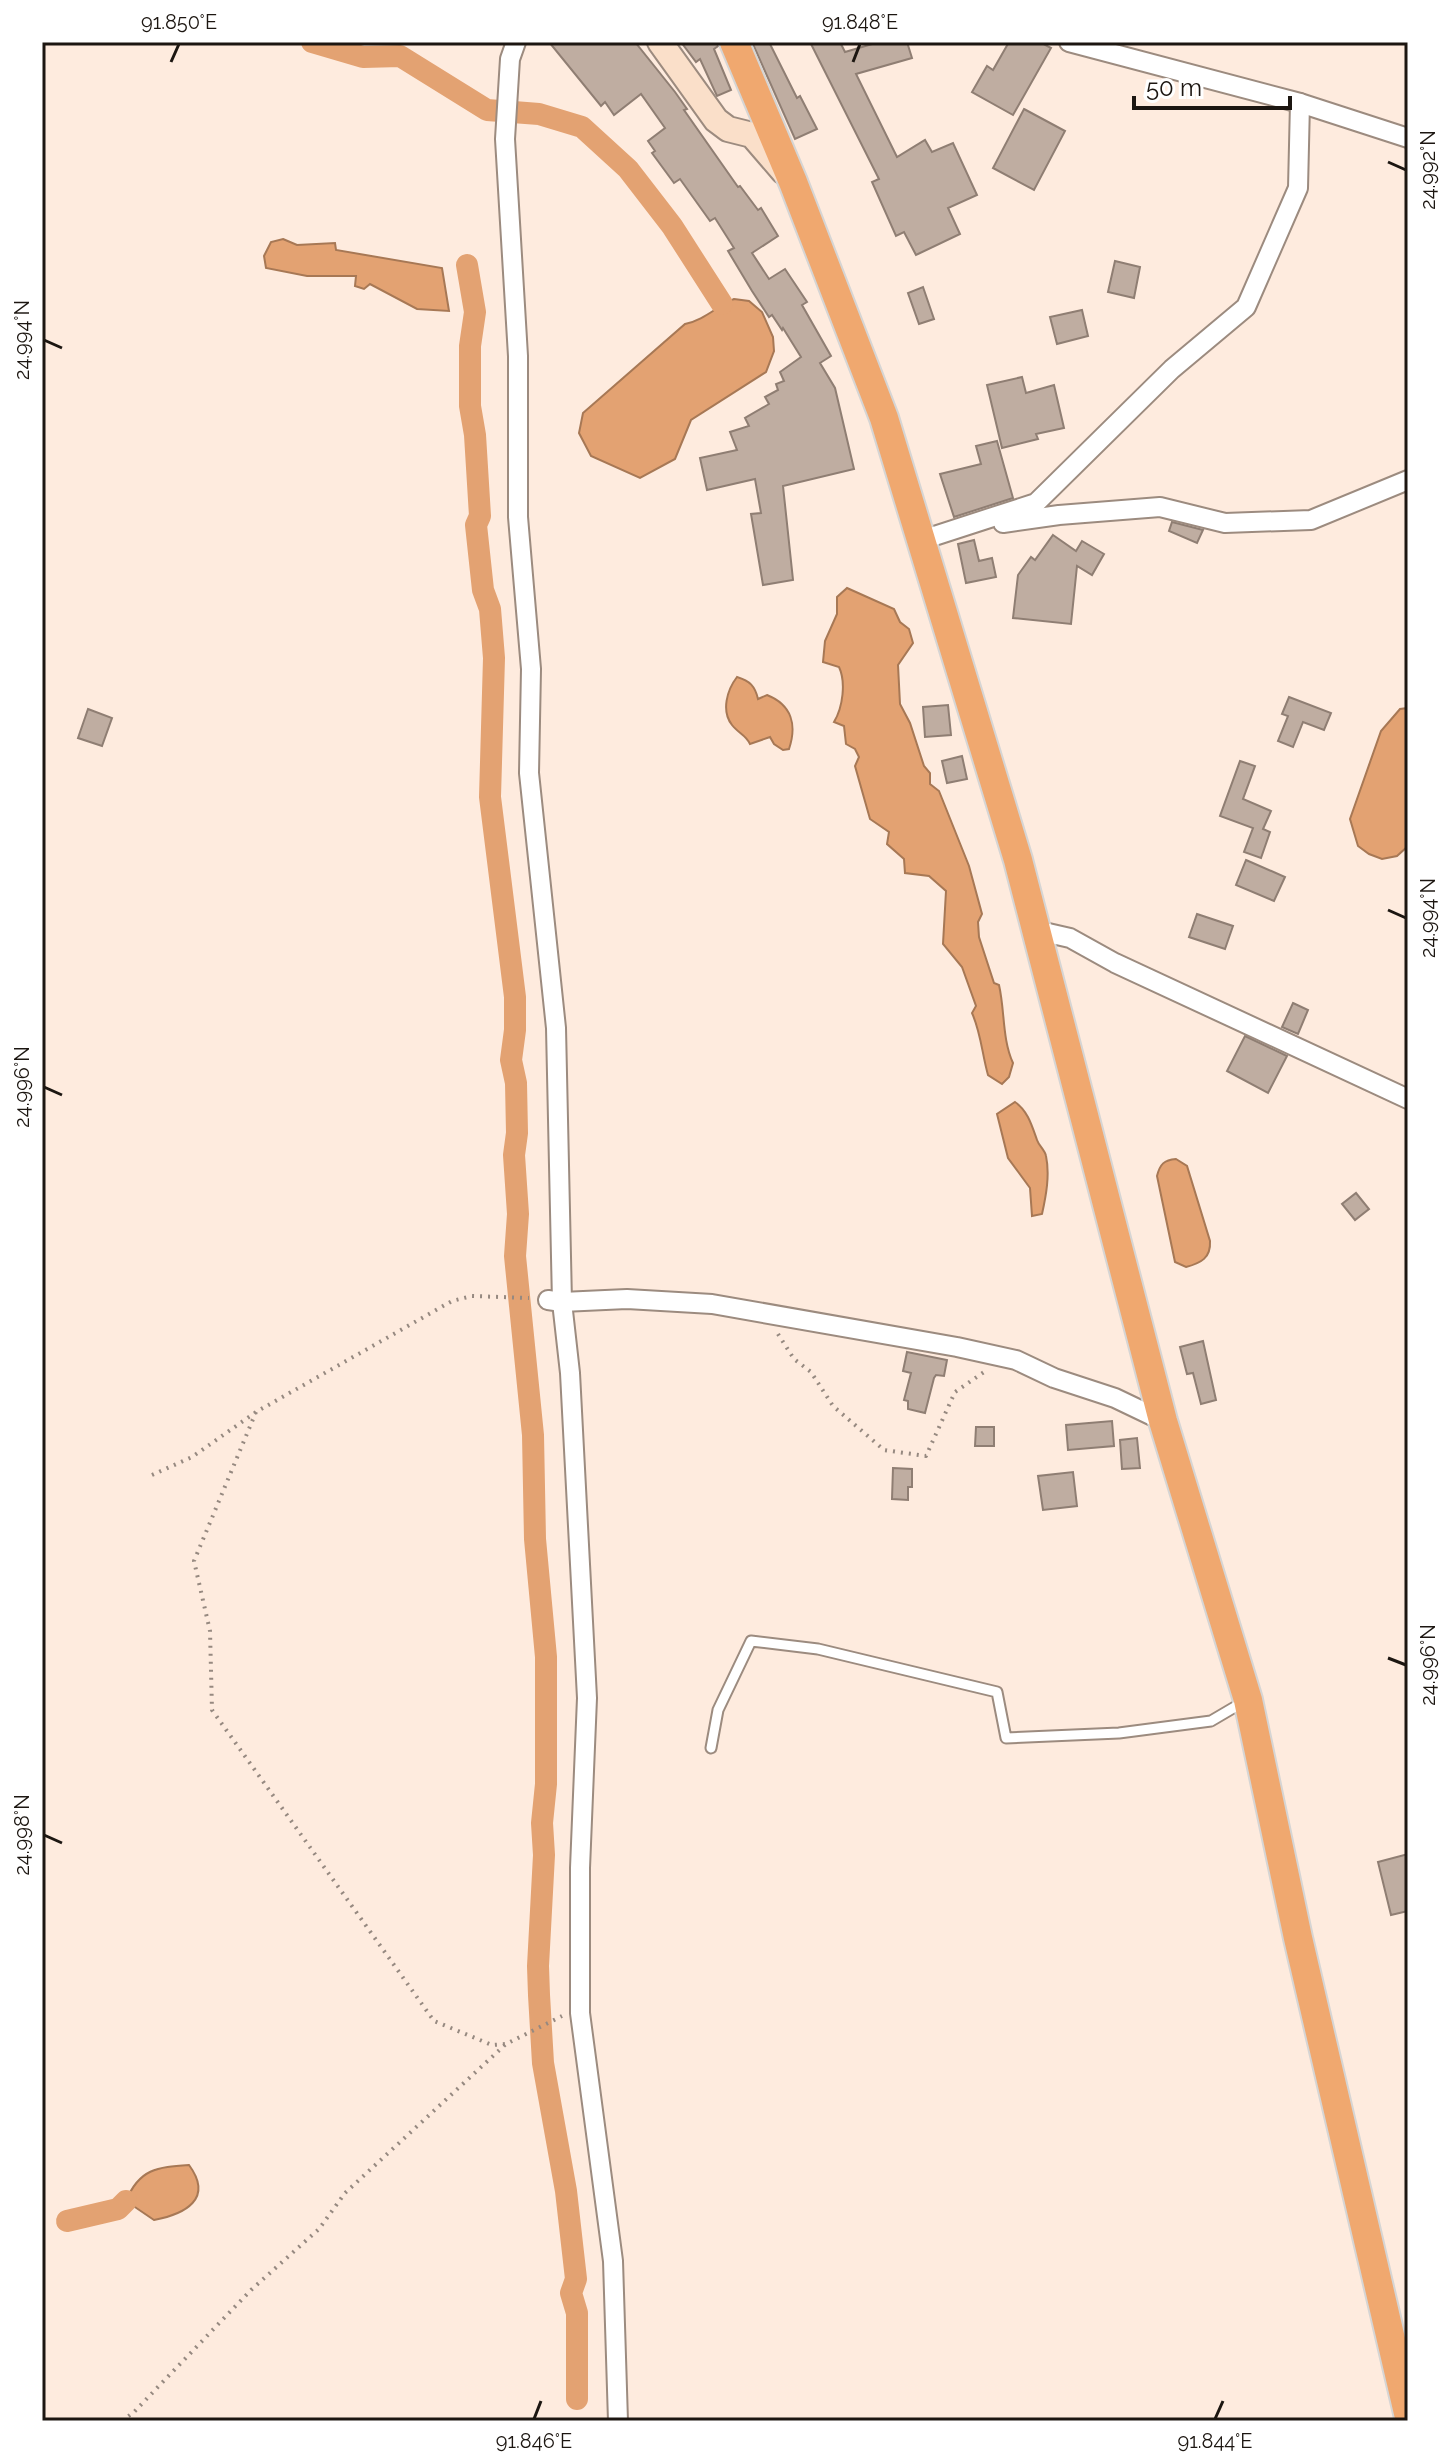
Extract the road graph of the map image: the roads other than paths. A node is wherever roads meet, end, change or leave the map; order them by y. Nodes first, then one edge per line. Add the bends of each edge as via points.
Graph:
1 (516, 42) edge
2 (660, 42) edge
3 (734, 42) edge
4 (1069, 42) edge
5 (1300, 103) junction
6 (1408, 138) edge
7 (793, 182) junction
8 (1408, 480) edge
9 (922, 540) junction
10 (1035, 930) junction
11 (1408, 1099) edge
12 (555, 1301) junction
13 (1163, 1421) junction
14 (1248, 1700) junction
15 (711, 1748) dead end
16 (1408, 2413) edge
17 (618, 2421) edge

1 - 12 street via 510,59 505,139 518,356 518,517 531,669 529,773 556,1028
2 - 7 main road via 716,120 752,135
3 - 7 highway
4 - 5 street
5 - 6 street
5 - 9 street via 1298,188 1246,307 1172,369 1036,503
7 - 9 highway via 884,418
8 - 9 street via 1311,520 1225,523 1160,507 1033,519
9 - 10 highway
10 - 11 street via 1070,938
10 - 13 highway
12 - 13 street via 712,1304 957,1347 1016,1360
12 - 17 street via 570,1373 587,1698 580,2013 613,2261
13 - 14 highway
14 - 15 lane via 1211,1721 1119,1733 1006,1738 997,1692 818,1649 751,1641 718,1710
14 - 16 highway

